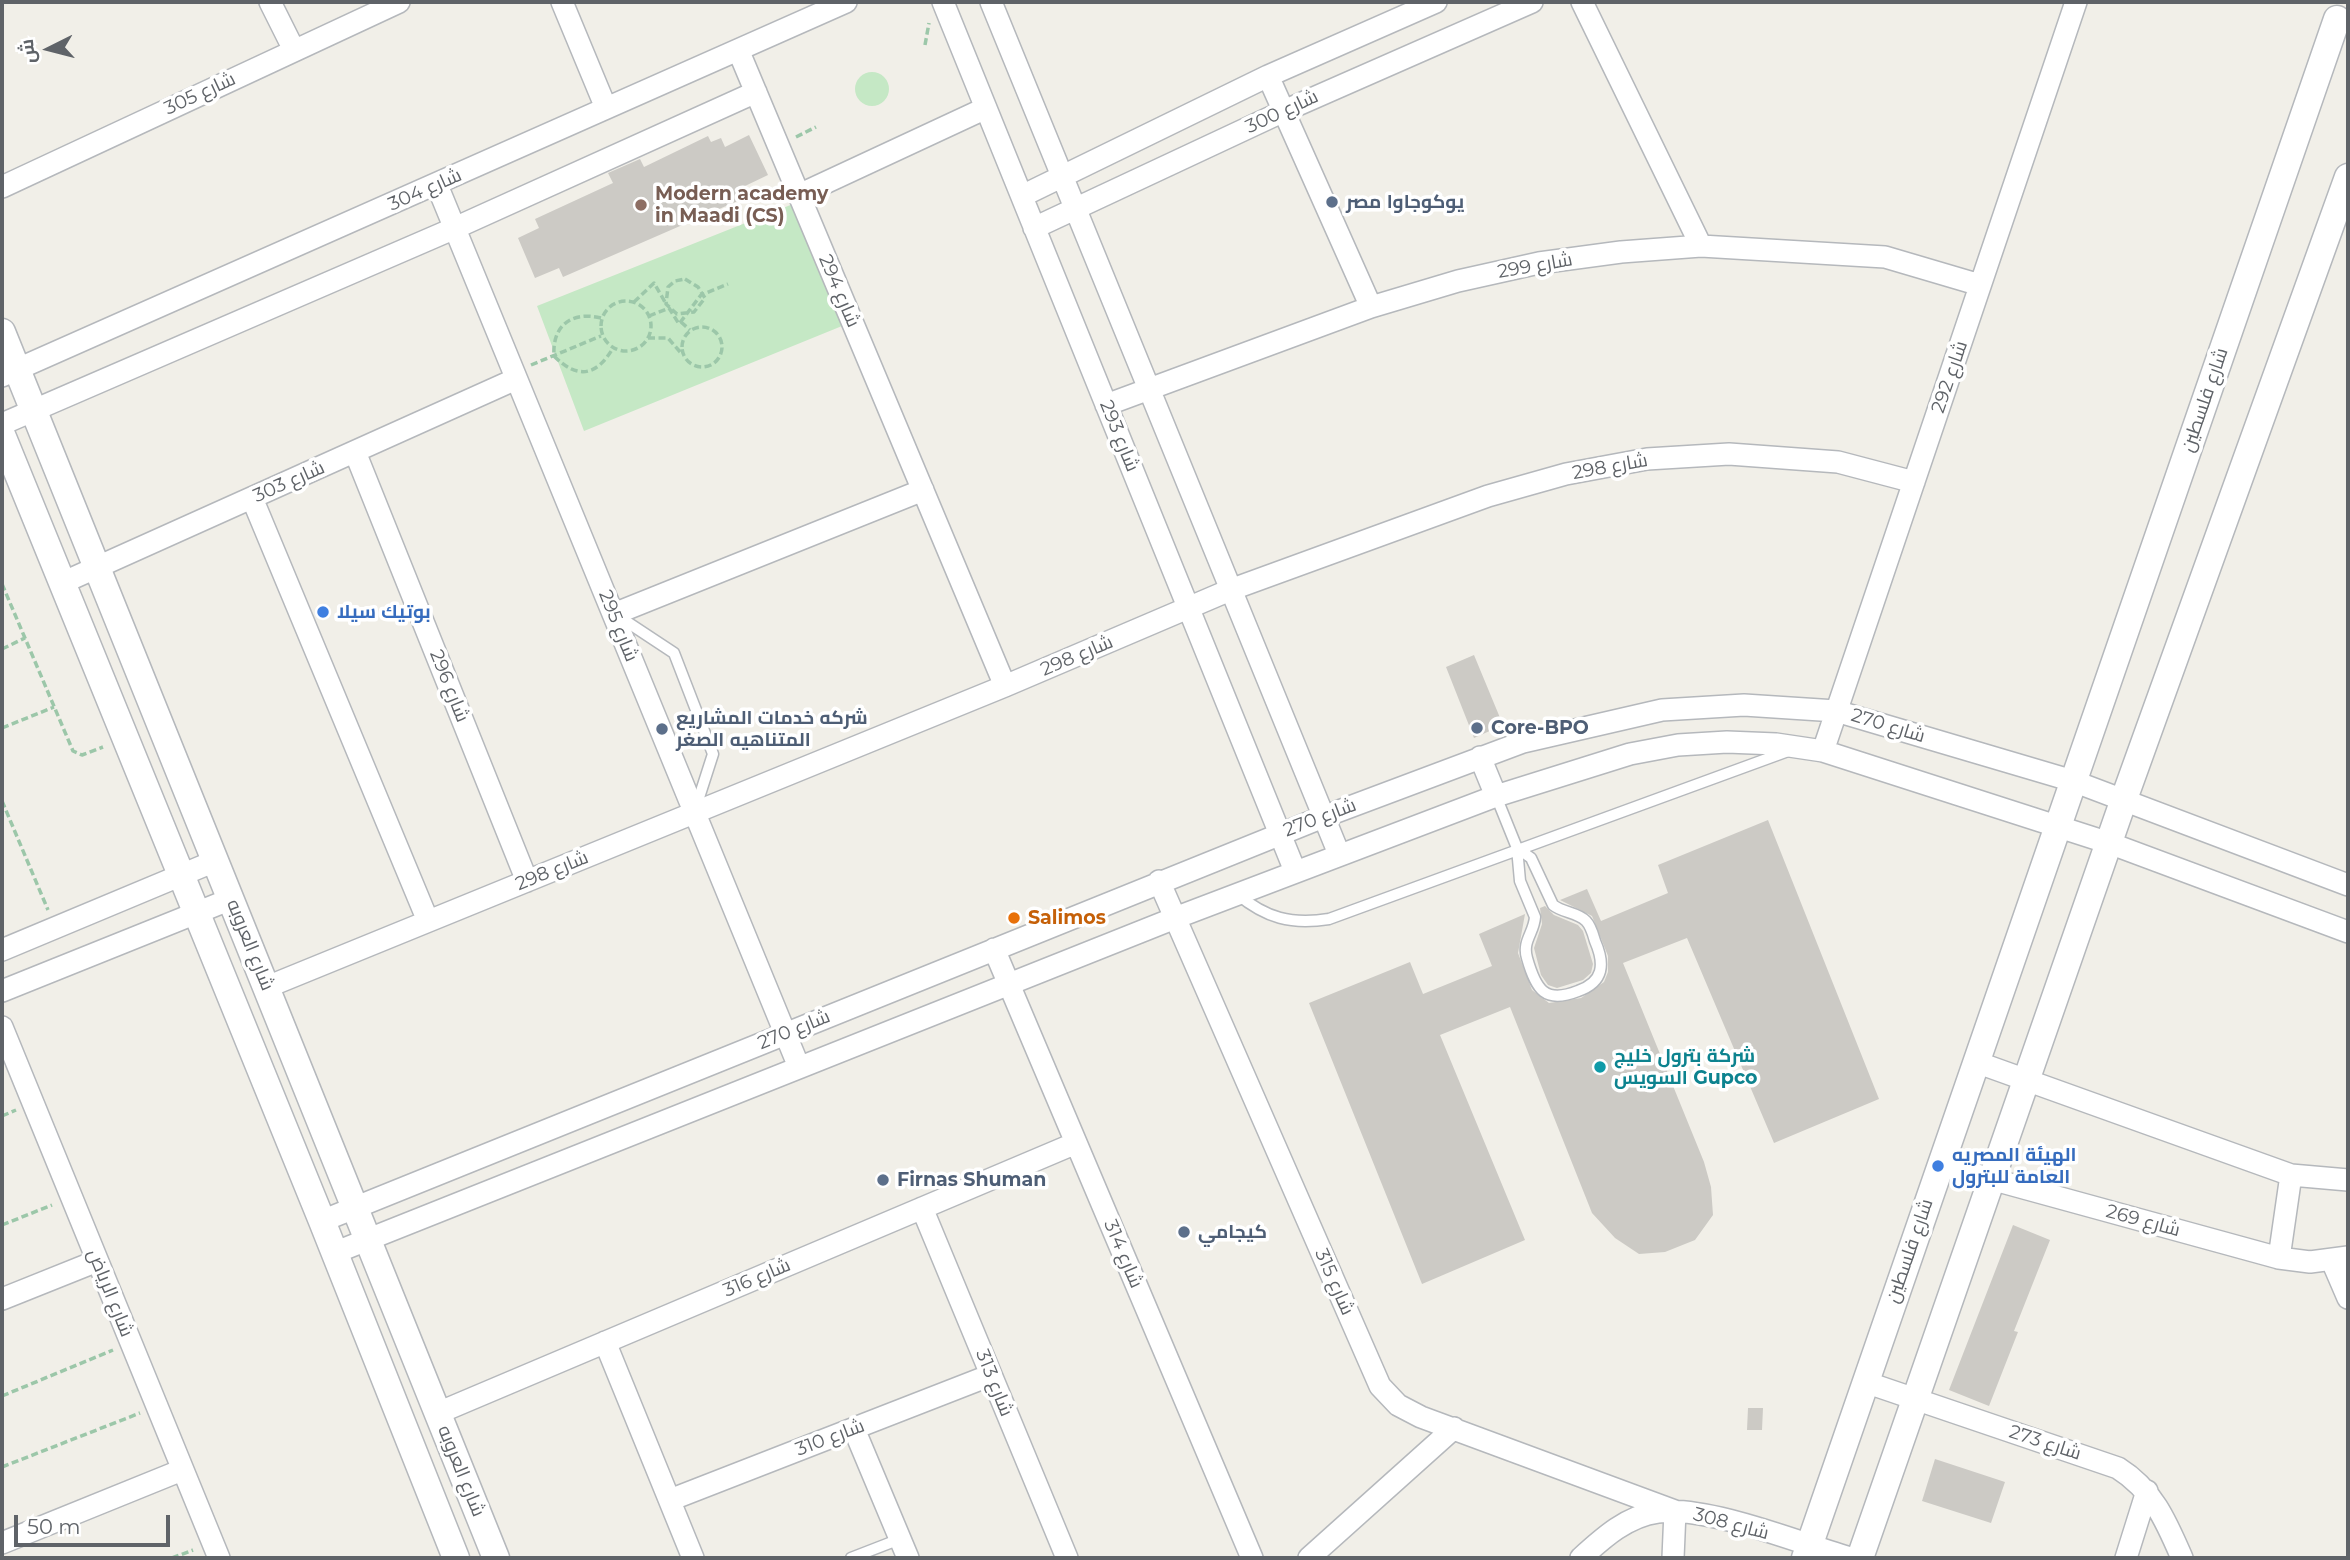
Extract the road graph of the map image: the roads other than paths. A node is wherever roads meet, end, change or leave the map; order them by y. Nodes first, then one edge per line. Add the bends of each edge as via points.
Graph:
1 (270, 2) edge
2 (562, 2) edge
3 (846, 2) edge
4 (943, 2) edge
5 (991, 2) edge
6 (1436, 2) edge
7 (1532, 2) edge
8 (1582, 2) edge
9 (2076, 2) edge
10 (394, 3) edge
11 (2336, 16) edge
12 (294, 50) junction
13 (739, 52) junction
14 (1268, 76) junction
15 (756, 92) junction
16 (606, 108) junction
17 (986, 108) junction
18 (1284, 111) junction
19 (1063, 177) junction
20 (2348, 177) edge
21 (437, 185) junction
22 (2, 187) edge
23 (799, 195) junction
24 (1022, 196) junction
25 (1076, 210) junction
26 (455, 228) junction
27 (1034, 228) junction
28 (1701, 246) junction
29 (1980, 285) junction
30 (1371, 307) junction
31 (2, 332) edge
32 (9, 372) edge
33 (514, 376) junction
34 (1149, 389) junction
35 (1106, 405) junction
36 (33, 411) junction
37 (2, 424) edge
38 (2, 435) edge
39 (355, 452) junction
40 (1914, 482) junction
41 (923, 491) junction
42 (251, 498) junction
43 (97, 567) junction
44 (62, 583) junction
45 (1230, 590) junction
46 (1189, 608) junction
47 (614, 614) junction
48 (1005, 686) junction
49 (1836, 710) junction
50 (1799, 748) junction
51 (1824, 751) junction
52 (1480, 757) junction
53 (2073, 781) junction
54 (1496, 796) junction
55 (2124, 799) junction
56 (694, 813) junction
57 (1323, 817) junction
58 (2057, 826) junction
59 (1280, 834) junction
60 (2109, 843) junction
61 (1517, 848) junction
62 (1339, 854) junction
63 (215, 861) junction
64 (1295, 871) junction
65 (180, 876) junction
66 (527, 881) junction
67 (1159, 881) junction
68 (2348, 885) edge
69 (1237, 894) junction
70 (230, 899) junction
71 (1557, 908) junction
72 (195, 913) junction
73 (1175, 918) junction
74 (1535, 918) junction
75 (428, 921) junction
76 (2348, 929) edge
77 (993, 949) junction
78 (2, 950) edge
79 (1008, 984) junction
80 (267, 987) junction
81 (2, 992) edge
82 (2, 1027) edge
83 (785, 1034) junction
84 (1976, 1062) junction
85 (799, 1067) junction
86 (2025, 1081) junction
87 (1076, 1143) junction
88 (1940, 1166) junction
89 (2291, 1175) junction
90 (2348, 1180) edge
91 (1990, 1181) junction
92 (355, 1208) junction
93 (922, 1208) junction
94 (322, 1221) junction
95 (368, 1240) junction
96 (334, 1253) junction
97 (2279, 1258) junction
98 (2340, 1259) edge
99 (97, 1261) junction
100 (2348, 1298) edge
101 (2, 1299) edge
102 (605, 1342) junction
103 (991, 1375) junction
104 (1865, 1382) junction
105 (1915, 1399) junction
106 (438, 1413) junction
107 (1454, 1428) junction
108 (854, 1429) junction
109 (182, 1470) junction
110 (2147, 1491) junction
111 (670, 1500) junction
112 (1675, 1511) junction
113 (2, 1543) edge
114 (904, 1549) edge
115 (1807, 1552) edge
116 (219, 1558) edge
117 (456, 1558) edge
118 (496, 1558) edge
119 (693, 1558) edge
120 (851, 1558) edge
121 (1067, 1558) edge
122 (1252, 1558) edge
123 (1309, 1558) edge
124 (1581, 1558) edge
125 (1674, 1558) edge
126 (1850, 1558) edge
127 (1860, 1558) edge
128 (2126, 1558) edge
129 (2182, 1558) edge

1 - 12 street
2 - 16 street
3 - 13 street, شارع 304
4 - 17 street, شارع 293
5 - 19 street
6 - 14 street, شارع 300
7 - 18 street, شارع 300
8 - 28 street
9 - 29 street, شارع 292
10 - 12 street, شارع 305
11 - 53 street, شارع فلسطين
12 - 22 street, شارع 305
13 - 15 street, شارع 294
13 - 16 street, شارع 304
14 - 18 street
14 - 19 street, شارع 300
15 - 23 street, شارع 294
15 - 26 street
16 - 21 street, شارع 304
17 - 23 street
17 - 24 street, شارع 293
18 - 25 street, شارع 300
18 - 30 street
19 - 24 street, شارع 300
19 - 25 street
20 - 55 street
21 - 26 street, شارع 295
21 - 32 street, شارع 304
23 - 41 street, شارع 294
24 - 27 street, شارع 293
25 - 27 street, شارع 300
25 - 34 street
26 - 33 street, شارع 295
26 - 36 street
27 - 35 street, شارع 293
28 - 29 street, شارع 299 via 1885,257
28 - 30 street, شارع 299 via 1539,264 1458,281
29 - 40 street, شارع 292
30 - 34 street, شارع 299
31 - 32 street, شارع العروبه
32 - 36 street, شارع العروبه
33 - 39 street, شارع 303
33 - 47 street, شارع 295
34 - 35 street, شارع 299
34 - 45 street
35 - 46 street, شارع 293
36 - 37 street
36 - 43 street, شارع العروبه
38 - 44 street, شارع العروبه
39 - 42 street, شارع 303
39 - 66 street, شارع 296
40 - 45 street, شارع 298 via 1825,460 1729,454 1647,459 1566,474 1488,496
40 - 49 street, شارع 292
41 - 47 street
41 - 48 street, شارع 294
42 - 43 street, شارع 303
42 - 75 street
43 - 44 street, شارع 303
43 - 63 street, شارع العروبه
44 - 65 street, شارع العروبه
45 - 46 street, شارع 298
45 - 57 street
46 - 48 street, شارع 298
46 - 59 street, شارع 293
47 - 56 street, شارع 295
47 - 56 lane via 674,653 713,754
48 - 56 street, شارع 298
49 - 51 street, شارع 292
49 - 52 street, شارع 270 via 1744,705 1662,710 1569,730
49 - 53 street, شارع 270
50 - 51 street, شارع 270
50 - 54 street, شارع 270 via 1727,742 1678,745 1630,754
50 - 61 lane
51 - 58 street, شارع 270
52 - 54 street
52 - 57 street, شارع 270
53 - 55 street, شارع 270
53 - 58 street, شارع فلسطين
54 - 61 lane
54 - 62 street, شارع 270
55 - 60 street
55 - 68 street, شارع 270
56 - 66 street, شارع 298
56 - 83 street, شارع 295
57 - 59 street, شارع 270
57 - 62 street
58 - 60 street, شارع 270
58 - 84 street, شارع فلسطين
59 - 64 street, شارع 293
59 - 67 street, شارع 270
60 - 76 street, شارع 270
60 - 86 street
61 - 69 lane via 1329,919 1279,920 1256,910
61 - 71 lane via 1531,858 1546,897
61 - 74 lane via 1520,881
62 - 64 street, شارع 270
63 - 65 street
63 - 70 street, شارع العروبه
64 - 69 street, شارع 270
65 - 72 street, شارع العروبه
65 - 78 street
66 - 75 street, شارع 298
67 - 73 street, شارع 315
67 - 77 street, شارع 270
69 - 73 street, شارع 270
70 - 72 street
70 - 80 street, شارع العروبه
71 - 74 lane
71 - 74 lane via 1589,924 1603,963 1592,986 1561,998 1541,989 1526,951
72 - 81 street
72 - 94 street, شارع العروبه
73 - 79 street, شارع 270
73 - 107 street, شارع 315 via 1380,1386 1398,1405
75 - 80 street, شارع 298
77 - 79 street, شارع 314
77 - 83 street, شارع 270
79 - 85 street, شارع 270
79 - 87 street, شارع 314
80 - 92 street, شارع العروبه
82 - 99 street, شارع الرياض
83 - 85 street, شارع 295
83 - 92 street, شارع 270
84 - 86 street
84 - 88 street, شارع فلسطين
85 - 95 street, شارع 270
86 - 89 street
86 - 91 street
87 - 93 street, شارع 316
87 - 122 street, شارع 314
88 - 91 street, شارع 269
88 - 104 street, شارع فلسطين
89 - 90 street
89 - 97 street
91 - 97 street, شارع 269
91 - 105 street
92 - 94 street, شارع 270
92 - 95 street, شارع العروبه
93 - 102 street, شارع 316
93 - 103 street, شارع 313
94 - 96 street, شارع العروبه
95 - 96 street, شارع 270
95 - 106 street, شارع العروبه
96 - 117 street, شارع العروبه
97 - 98 street, شارع 269
98 - 100 street
99 - 101 street
99 - 109 street, شارع الرياض
102 - 106 street, شارع 316
102 - 111 street
103 - 108 street, شارع 310
103 - 121 street, شارع 313
104 - 105 street, شارع 273
104 - 115 street, شارع فلسطين
105 - 110 street, شارع 273 via 2118,1468
105 - 127 street
106 - 118 street, شارع العروبه
107 - 112 street, شارع 315
107 - 123 street
108 - 111 street, شارع 310
108 - 114 street
109 - 113 street
109 - 116 street, شارع الرياض
110 - 128 street
110 - 129 street, شارع 273
111 - 119 street
112 - 115 street, شارع 308 via 1714,1517
112 - 124 street, شارع 308 via 1628,1521
112 - 125 street
114 - 120 lane
115 - 126 street, شارع 308

